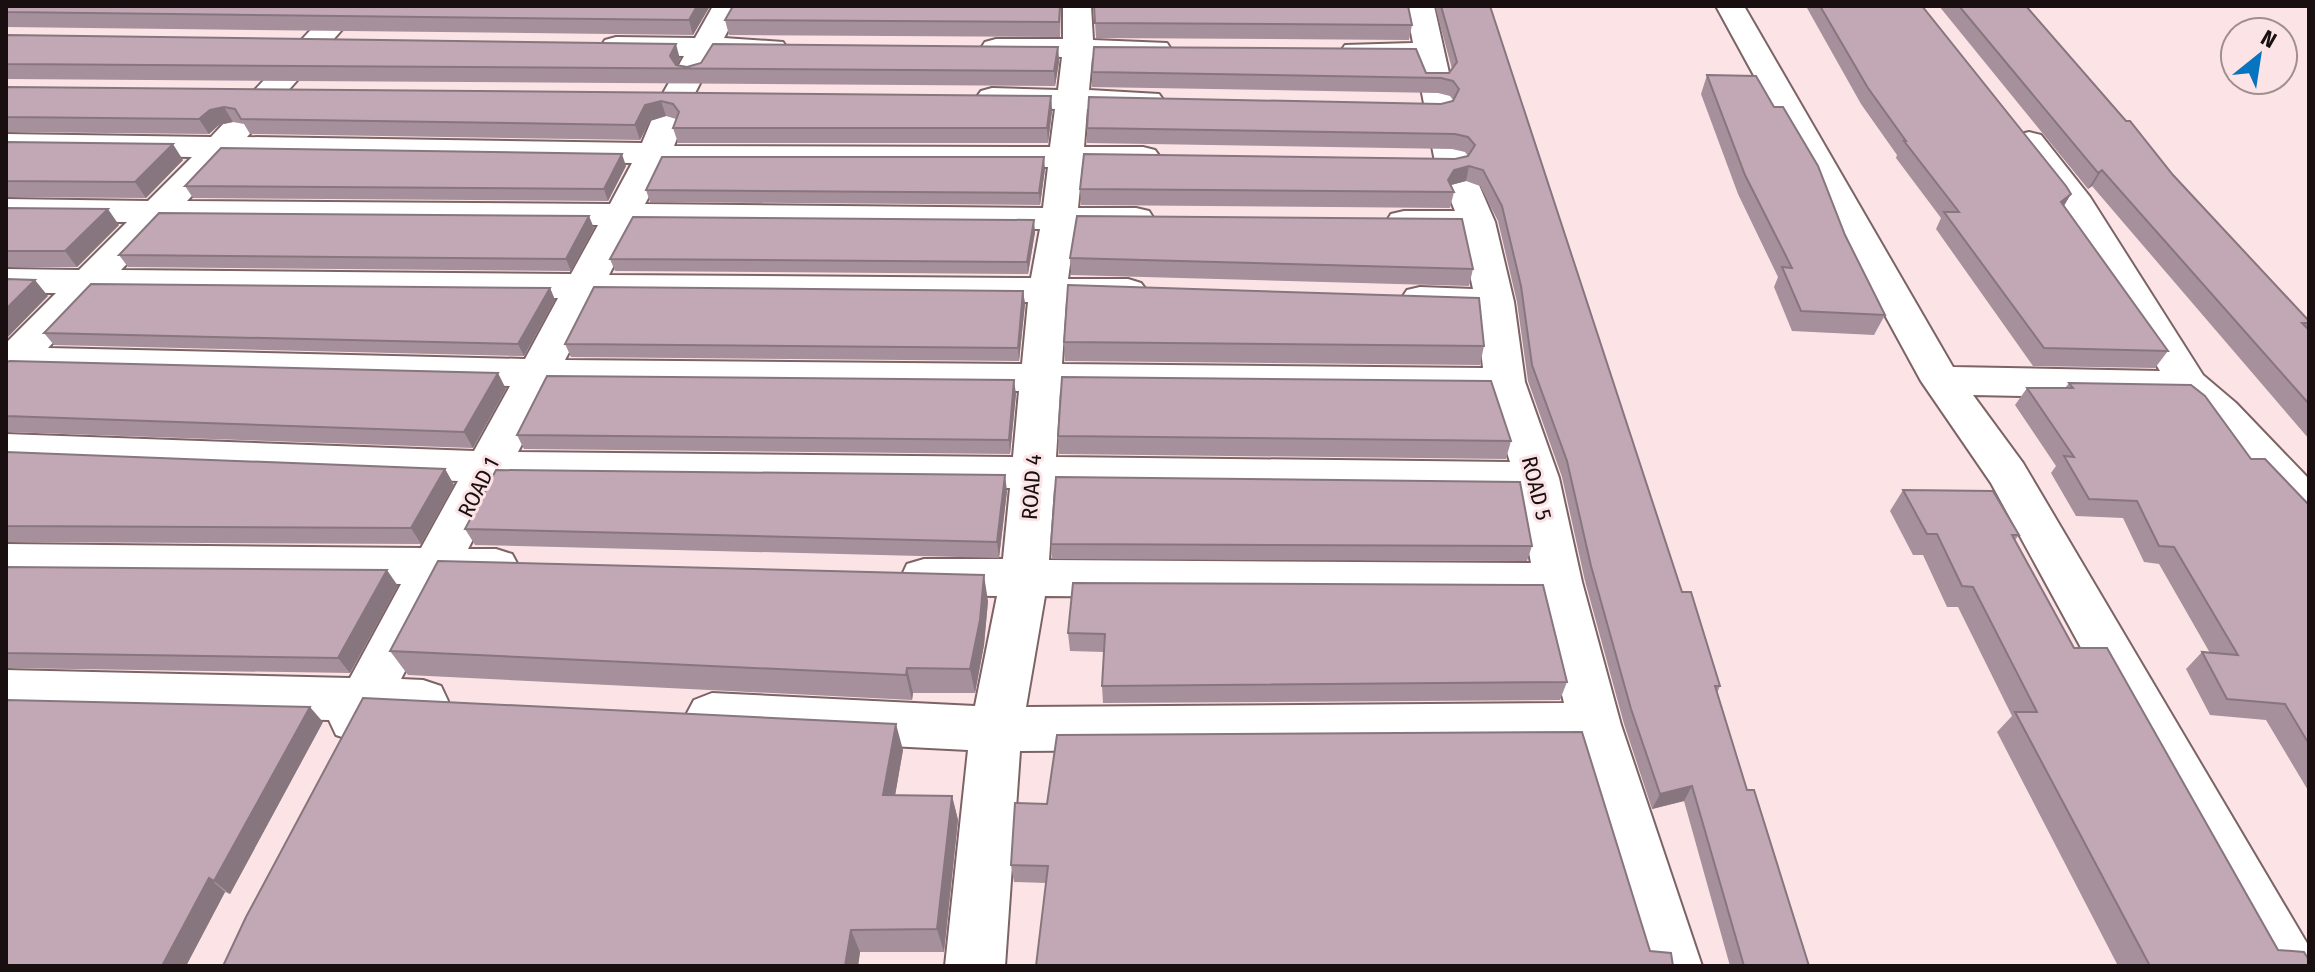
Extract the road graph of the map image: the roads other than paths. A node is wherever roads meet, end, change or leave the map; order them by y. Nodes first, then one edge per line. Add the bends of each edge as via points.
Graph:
1 (349, 6) edge
2 (727, 6) edge
3 (1420, 6) edge
4 (1730, 6) edge
5 (1078, 27) edge
6 (298, 42) junction
7 (361, 43) edge
8 (595, 46) edge
9 (704, 47) junction
10 (798, 48) edge
11 (969, 48) edge
12 (1186, 49) edge
13 (1324, 51) edge
14 (1431, 52) junction
15 (252, 92) junction
16 (314, 93) edge
17 (962, 98) edge
18 (1072, 99) junction
19 (1183, 101) edge
20 (2006, 113) edge
21 (6, 144) edge
22 (219, 148) junction
23 (653, 156) junction
24 (1066, 156) junction
25 (1174, 157) edge
26 (6, 210) edge
27 (156, 212) junction
28 (622, 216) junction
29 (1059, 219) junction
30 (1168, 220) edge
31 (1369, 221) edge
32 (1477, 222) junction
33 (6, 281) edge
34 (88, 282) junction
35 (585, 287) junction
36 (1048, 289) junction
37 (1159, 292) edge
38 (1383, 298) edge
39 (1495, 302) junction
40 (8, 362) edge
41 (538, 373) junction
42 (1040, 376) junction
43 (1941, 381) junction
44 (1505, 382) junction
45 (2189, 385) junction
46 (6, 449) edge
47 (488, 467) junction
48 (1031, 473) junction
49 (1537, 478) junction
50 (2309, 507) edge
51 (6, 562) edge
52 (438, 565) junction
53 (533, 568) edge
54 (882, 576) edge
55 (1024, 580) junction
56 (1558, 582) junction
57 (6, 691) edge
58 (365, 698) junction
59 (476, 704) edge
60 (665, 713) edge
61 (1595, 725) junction
62 (996, 729) junction
63 (336, 753) edge
64 (975, 966) edge
65 (1672, 966) edge
66 (2287, 966) edge

1 - 6 street
2 - 9 street, ROAD 1
3 - 14 street, ROAD 5
4 - 43 street
5 - 11 street
5 - 12 street
5 - 18 street, ROAD 4
6 - 7 street
6 - 15 street
8 - 9 street
9 - 10 street
9 - 23 street, ROAD 1
13 - 14 street
14 - 32 street, ROAD 5 via 1422,106 1437,162
15 - 16 street
15 - 22 street
17 - 18 street
18 - 19 street
18 - 24 street, ROAD 4
20 - 45 street via 2073,197
21 - 22 street
22 - 23 street
22 - 27 street
23 - 24 street
23 - 28 street, ROAD 1
24 - 25 street
24 - 29 street, ROAD 4
26 - 27 street
27 - 28 street
27 - 34 street
28 - 29 street
28 - 35 street, ROAD 1
29 - 30 street
29 - 36 street, ROAD 4
31 - 32 street
32 - 39 street, ROAD 5
33 - 34 street
34 - 35 street
34 - 40 street
35 - 36 street
35 - 41 street, ROAD 1
36 - 37 street
36 - 42 street, ROAD 4
38 - 39 street
39 - 44 street, ROAD 5
40 - 41 street
41 - 42 street
41 - 47 street, ROAD 1
42 - 44 street
42 - 48 street, ROAD 4
43 - 45 street
43 - 66 street via 2008,474
44 - 49 street, ROAD 5
45 - 50 street
46 - 47 street
47 - 48 street
47 - 52 street, ROAD 1
48 - 49 street
48 - 55 street, ROAD 4
49 - 56 street, ROAD 5
51 - 52 street
52 - 53 street
52 - 58 street, ROAD 1
54 - 55 street
55 - 56 street
55 - 62 street, ROAD 4
56 - 61 street, ROAD 5
57 - 58 street
58 - 59 street
58 - 63 street, ROAD 1
60 - 62 street
61 - 62 street
61 - 65 street, ROAD 5
62 - 64 street, ROAD 4

